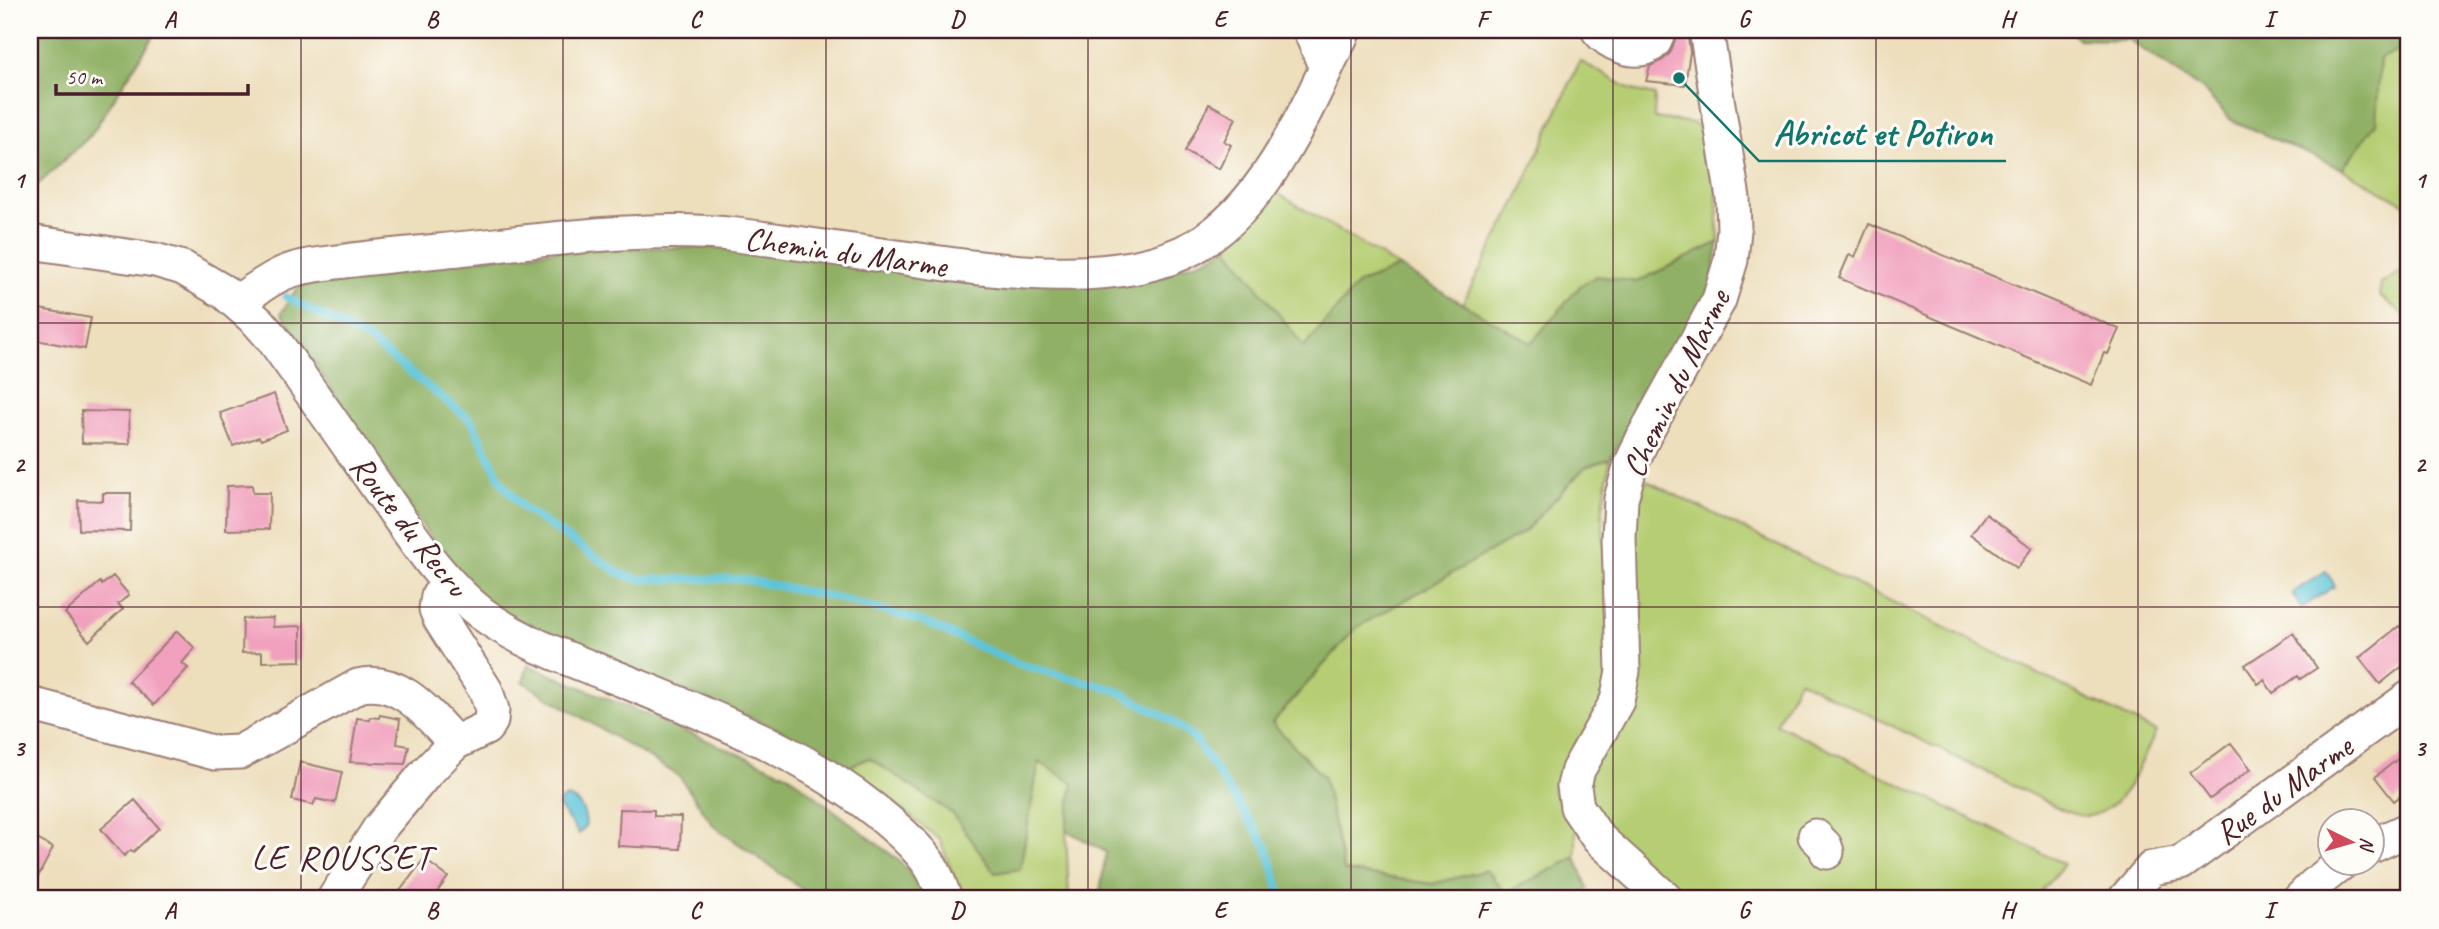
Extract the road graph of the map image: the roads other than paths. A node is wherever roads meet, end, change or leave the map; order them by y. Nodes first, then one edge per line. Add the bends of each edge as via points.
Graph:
1 (1310, 30) edge
2 (1344, 30) edge
3 (1598, 30) edge
4 (1659, 30) edge
5 (1706, 30) edge
6 (1326, 68) junction
7 (30, 243) edge
8 (236, 302) junction
9 (451, 585) junction
10 (2409, 698) edge
11 (30, 704) edge
12 (455, 743) junction
13 (2409, 829) edge
14 (2386, 840) edge
15 (2326, 876) edge
16 (334, 899) edge
17 (945, 899) edge
18 (1667, 899) edge
19 (2125, 899) edge
20 (2300, 899) edge

1 - 6 street
2 - 6 street, Chemin du Marme
3 - 4 street via 1614,43 1639,49 1650,47
5 - 18 street, Chemin du Marme via 1733,198 1731,260 1719,300 1630,467 1621,499 1619,538 1621,681 1617,701 1578,770 1574,786 1577,807 1598,838
6 - 8 street, Chemin du Marme via 1275,168 1223,227 1193,248 1136,267 1056,273 967,267 733,235 661,232 311,266 282,273
7 - 8 street, Route du Recru via 183,268
8 - 9 street, Route du Recru via 273,339 431,564
9 - 12 street via 438,596 436,609 486,691 492,710 486,728
9 - 17 street, Route du Recru via 497,624 526,639 712,717 840,785 882,816 927,861
10 - 19 street, Rue du Marme via 2181,863 2152,868
11 - 12 street via 215,753 240,752 358,686 380,685 404,693 420,705
12 - 16 street via 379,829
13 - 14 street
15 - 20 street

